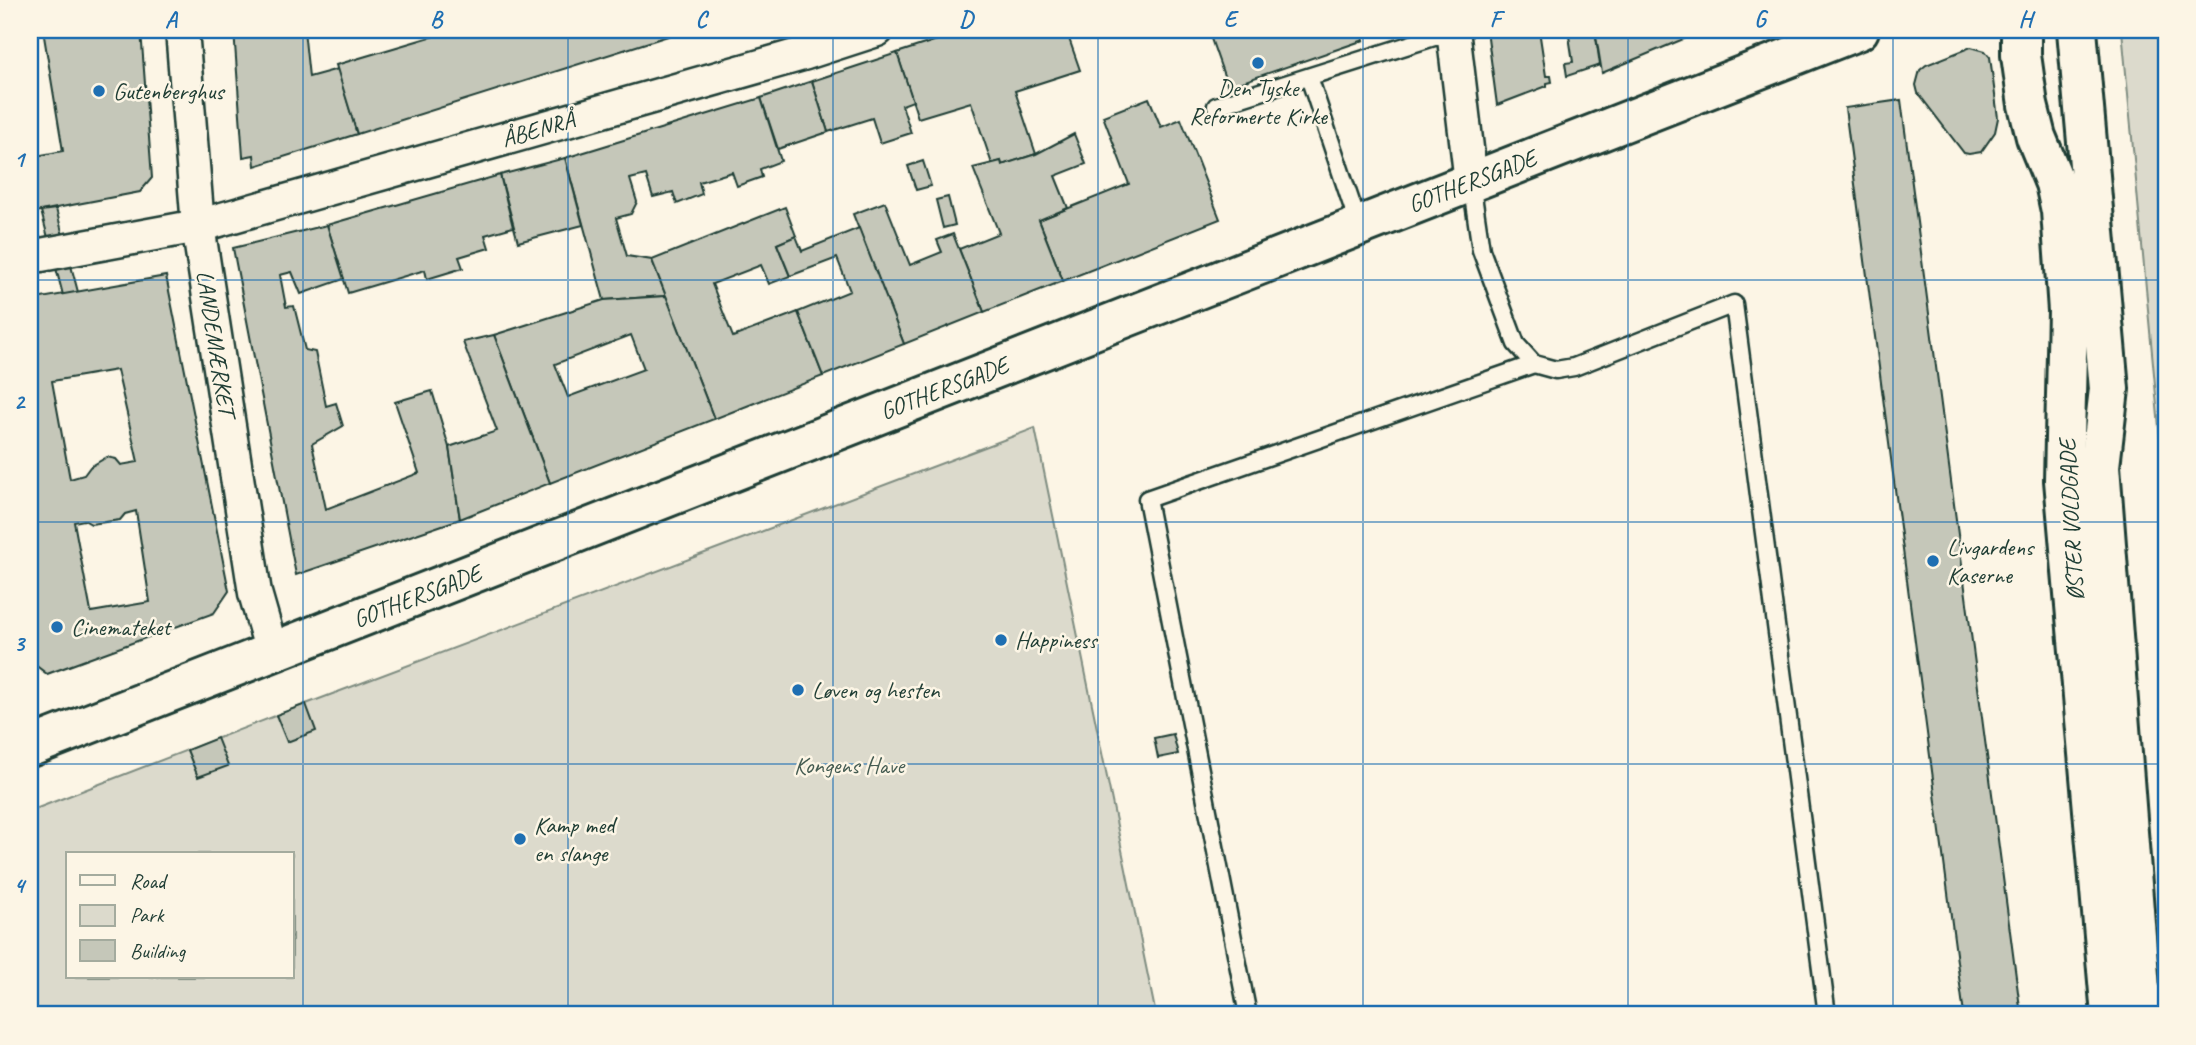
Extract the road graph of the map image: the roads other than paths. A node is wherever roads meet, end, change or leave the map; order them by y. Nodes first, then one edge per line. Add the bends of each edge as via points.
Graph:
1 (182, 30) edge
2 (877, 30) edge
3 (1453, 30) edge
4 (1859, 30) edge
5 (2021, 30) edge
6 (2077, 30) edge
7 (806, 41) edge
8 (1308, 76) junction
9 (1216, 106) dead end
10 (1471, 181) junction
11 (198, 226) junction
12 (1359, 226) junction
13 (30, 257) edge
14 (1534, 364) junction
15 (272, 652) junction
16 (30, 747) edge
17 (1248, 1015) edge
18 (1827, 1015) edge
19 (2111, 1015) edge
20 (2142, 1015) edge

1 - 11 street, LANDEMÆRKET
2 - 7 street, ÅBENRÅ
3 - 8 lane
3 - 10 street
4 - 10 street, GOTHERSGADE
5 - 19 street, ØSTER VOLDGADE via 2028,105 2061,211 2068,311 2064,480
6 - 20 street, ØSTER VOLDGADE via 2109,389 2101,466
7 - 11 street, ÅBENRÅ
8 - 9 lane
8 - 12 lane
10 - 12 street, GOTHERSGADE
10 - 14 lane via 1481,250 1516,344
11 - 13 street, ÅBENRÅ
11 - 15 street, LANDEMÆRKET via 255,593
12 - 15 street, GOTHERSGADE
14 - 17 lane via 1147,499
14 - 18 lane via 1556,370 1574,367 1734,304
15 - 16 street, GOTHERSGADE

